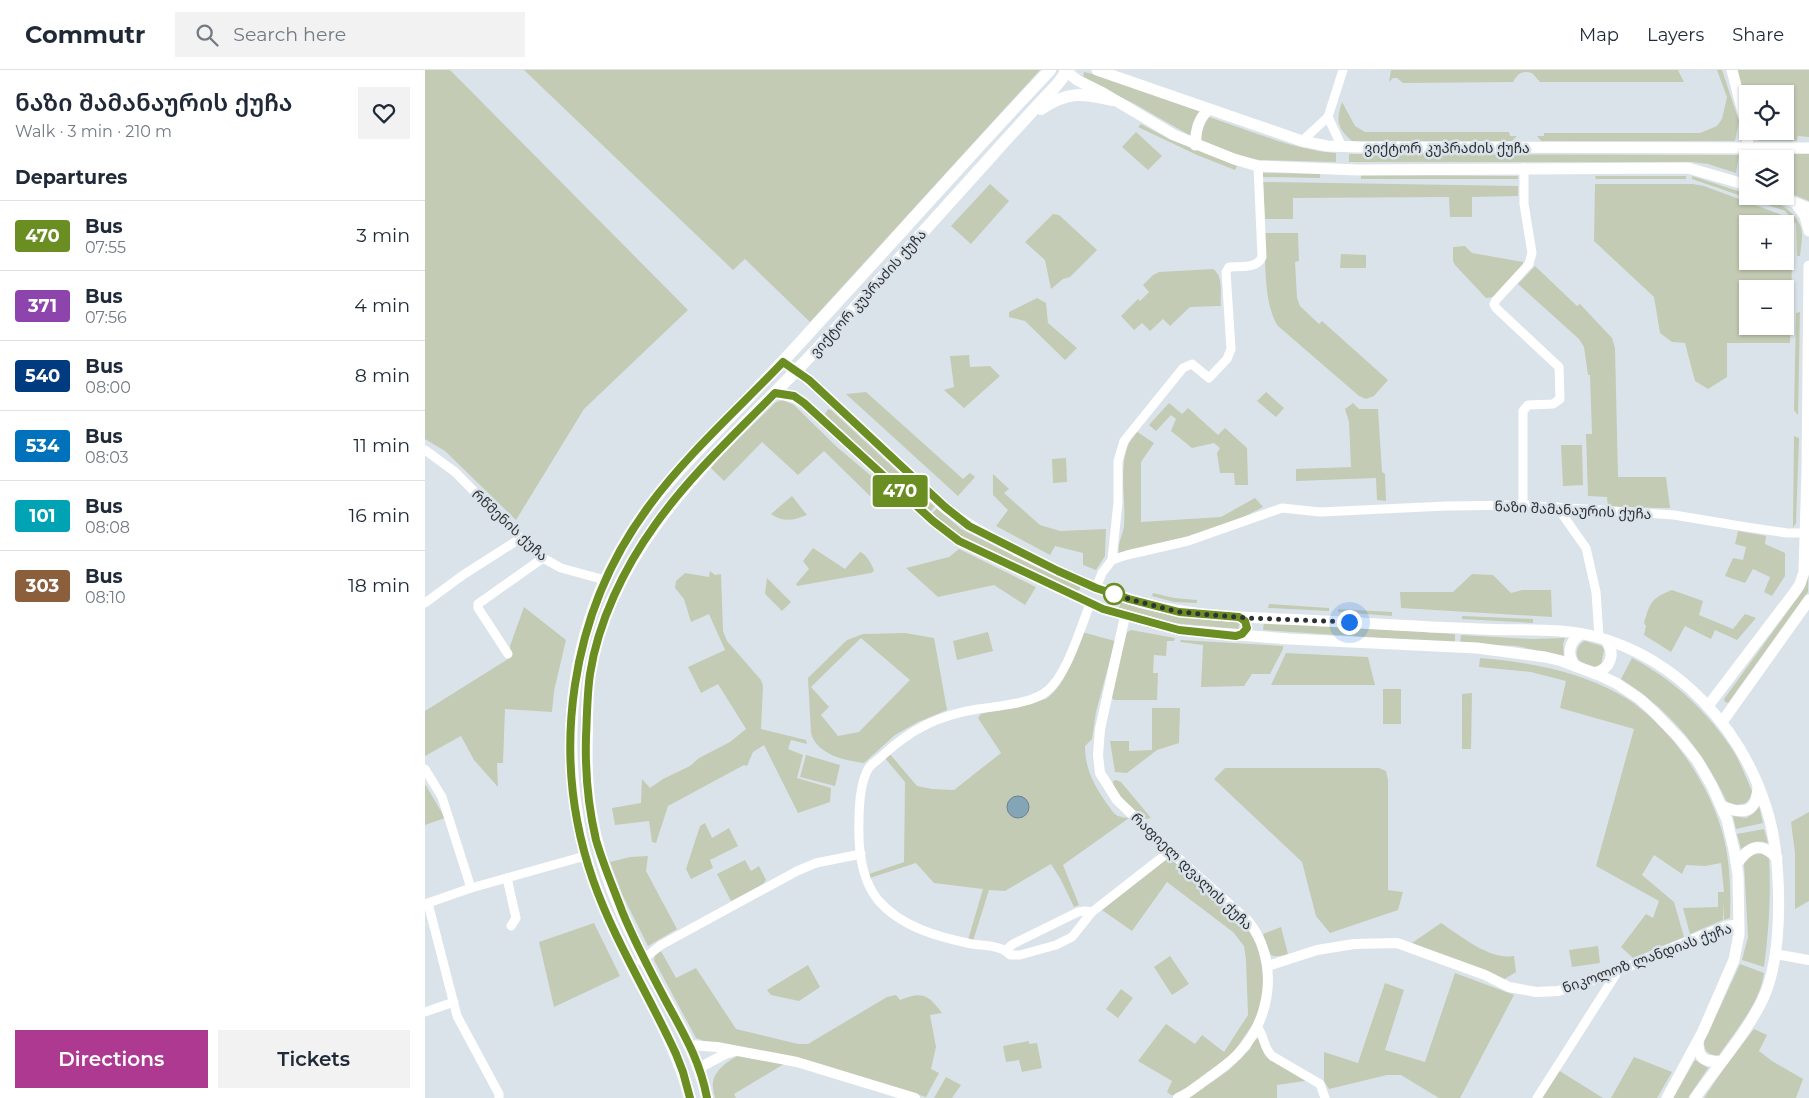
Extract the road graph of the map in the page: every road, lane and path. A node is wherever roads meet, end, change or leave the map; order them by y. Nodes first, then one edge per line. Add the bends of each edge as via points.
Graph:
1 (1050, 70) edge
2 (1065, 70) edge
3 (1097, 70) edge
4 (1343, 70) edge
5 (1731, 70) edge
6 (1113, 100) junction
7 (1209, 109) junction
8 (1328, 117) junction
9 (1025, 120) junction
10 (1302, 141) junction
11 (1195, 144) junction
12 (1342, 147) junction
13 (1809, 148) edge
14 (1749, 150) edge
15 (1789, 150) edge
16 (1739, 154) edge
17 (1258, 166) junction
18 (1524, 168) junction
19 (1344, 169) junction
20 (1739, 183) edge
21 (1796, 204) joint
22 (1809, 208) edge
23 (1809, 231) edge
24 (1809, 266) edge
25 (783, 362) junction
26 (797, 370) junction
27 (775, 393) junction
28 (833, 402) junction
29 (819, 417) junction
30 (702, 446) junction
31 (425, 450) edge
32 (711, 459) junction
33 (1523, 505) junction
34 (1557, 507) junction
35 (1805, 533) junction
36 (521, 538) junction
37 (543, 558) junction
38 (1112, 560) junction
39 (605, 580) junction
40 (1084, 583) junction
41 (1096, 588) junction
42 (1074, 597) junction
43 (1809, 600) edge
44 (425, 603) edge
45 (1090, 604) junction
46 (1125, 616) junction
47 (1239, 617) junction
48 (1264, 618) junction
49 (1581, 634) junction
50 (1236, 636) junction
51 (1263, 637) junction
52 (1603, 639) junction
53 (508, 654) dead end
54 (1575, 666) junction
55 (1594, 673) junction
56 (1708, 706) junction
57 (1722, 722) junction
58 (425, 769) edge
59 (587, 780) junction
60 (573, 782) junction
61 (1758, 785) junction
62 (1722, 806) junction
63 (1170, 851) junction
64 (861, 854) junction
65 (585, 856) junction
66 (1777, 858) junction
67 (1737, 863) junction
68 (507, 878) junction
69 (613, 887) junction
70 (471, 888) junction
71 (598, 893) junction
72 (427, 903) edge
73 (1092, 912) junction
74 (1739, 924) junction
75 (511, 926) dead end
76 (1006, 950) junction
77 (1775, 954) junction
78 (644, 960) junction
79 (1809, 960) edge
80 (1268, 966) junction
81 (632, 967) junction
82 (1618, 970) junction
83 (454, 1002) junction
84 (425, 1012) edge
85 (1257, 1027) junction
86 (1698, 1041) junction
87 (690, 1045) junction
88 (736, 1051) junction
89 (1721, 1062) junction
90 (699, 1068) junction
91 (683, 1072) junction
92 (499, 1098) edge
93 (690, 1098) edge
94 (707, 1098) edge
95 (915, 1098) edge
96 (1178, 1098) edge
97 (1325, 1098) edge
98 (1537, 1098) edge
99 (1667, 1098) edge
100 (1695, 1098) edge

1 - 25 main road, ვიქტორ კუპრაძის ქუჩა
2 - 6 main road, ვიქტორ კუპრაძის ქუჩა
2 - 9 main road, ვიქტორ კუპრაძის ქუჩა via 1055,87
3 - 7 main road, ვიქტორ კუპრაძის ქუჩა
4 - 8 street
5 - 14 main road via 1744,113
6 - 9 main road via 1072,94 1054,101
6 - 11 main road, ვიქტორ კუპრაძის ქუჩა
7 - 10 main road, ვიქტორ კუპრაძის ქუჩა
7 - 11 main road via 1198,125
8 - 10 street
8 - 12 street
9 - 26 main road, ვიქტორ კუპრაძის ქუჩა
10 - 12 main road, ვიქტორ კუპრაძის ქუჩა
11 - 17 main road, ვიქტორ კუპრაძის ქუჩა
12 - 16 main road, ვიქტორ კუპრაძის ქუჩა
12 - 19 main road
13 - 15 main road, ვიქტორ კუპრაძის ქუჩა
17 - 19 main road, ვიქტორ კუპრაძის ქუჩა
17 - 38 street via 1262,257 1254,265 1229,267 1226,272 1230,355 1209,378 1192,364 1183,368 1124,441 1118,461
18 - 19 main road, ვიქტორ კუპრაძის ქუჩა
18 - 20 main road, ვიქტორ კუპრაძის ქუჩა via 1688,168
18 - 33 street via 1524,204 1531,260 1494,304 1559,367 1560,399 1553,404 1528,405 1523,411
21 - 22 main road
21 - 23 main road via 1805,216
24 - 35 main road
25 - 26 main road
25 - 30 main road, ვიქტორ კუპრაძის ქუჩა
26 - 27 main road, ვიქტორ კუპრაძის ქუჩა
26 - 28 main road
27 - 29 main road via 794,396
27 - 32 main road, ვიქტორ კუპრაძის ქუჩა
28 - 29 main road via 823,405
28 - 40 main road via 969,526
29 - 42 main road via 959,541
30 - 32 main road
30 - 39 main road, ვიქტორ კუპრაძის ქუჩა via 650,505
31 - 36 street, რწმენის ქუჩა via 455,472
32 - 59 main road, ვიქტორ კუპრაძის ქუჩა via 654,526 636,554 607,614 590,673
33 - 34 street, ნაზი შამანაურის ქუჩა
33 - 38 street, ნაზი შამანაურის ქუჩა via 1320,512 1282,508 1188,542
34 - 35 street, ნაზი შამანაურის ქუჩა via 1674,515
34 - 52 street via 1586,548
35 - 56 main road via 1804,572 1800,584
36 - 37 street, რწმენის ქუჩა
36 - 44 street
37 - 39 street, რწმენის ქუჩა via 561,568
37 - 53 street via 478,604
38 - 41 street
39 - 60 main road, ვიქტორ კუპრაძის ქუჩა via 584,638 577,669 570,736
40 - 41 main road
40 - 42 main road via 1084,593
41 - 45 main road
41 - 47 main road via 1179,612
42 - 45 main road
43 - 57 main road
45 - 46 main road
45 - 64 street via 1060,677 1046,692 1019,703 963,712 920,727 899,739 869,768 859,804
46 - 50 main road via 1179,630
46 - 63 street, რაფიელ დვალის ქუჩა via 1100,729 1100,773 1117,800
47 - 48 main road
47 - 50 main road via 1247,628
48 - 49 main road
48 - 51 main road via 1259,625
49 - 52 main road
49 - 54 main road via 1570,650
50 - 51 main road
51 - 54 main road via 1477,648 1545,657
52 - 55 main road via 1611,650 1610,662
52 - 56 main road via 1641,654 1667,670
54 - 55 main road
55 - 62 main road via 1630,692 1670,727 1697,760
56 - 57 main road
57 - 61 main road
58 - 70 street via 442,797
59 - 60 main road
59 - 69 main road, ვიქტორ კუპრაძის ქუჩა via 597,841
60 - 65 main road, ვიქტორ კუპრაძის ქუჩა
61 - 62 main road via 1755,802 1747,810 1737,811
61 - 66 main road via 1772,825
62 - 67 main road
63 - 73 street
63 - 80 street, რაფიელ დვალის ქუჩა via 1249,922 1257,933
64 - 76 street via 865,878 878,899 900,920 931,933
64 - 78 street via 816,863 797,871 661,944
65 - 68 street
65 - 71 main road, ვიქტორ კუპრაძის ქუჩა
66 - 67 main road via 1769,850 1758,847 1745,853
66 - 77 main road
67 - 74 main road
68 - 70 street
68 - 75 street via 516,918
69 - 71 main road
69 - 78 main road, ვიქტორ კუპრაძის ქუჩა
70 - 72 street
71 - 81 main road, ვიქტორ კუპრაძის ქუჩა
72 - 83 street
73 - 76 street via 1078,912
73 - 76 street via 1065,941 1020,955 1010,955
74 - 82 street, ნიკოლოზ ლანდიას ქუჩა via 1698,936
74 - 86 main road via 1734,960
77 - 79 street
77 - 89 main road via 1769,984 1759,1006
78 - 81 street
78 - 87 main road, ვიქტორ კუპრაძის ქუჩა
80 - 82 street, ნიკოლოზ ლანდიას ქუჩა via 1317,950 1354,944 1397,943 1509,987 1535,992 1558,991
80 - 85 street, რაფიელ დვალის ქუჩა via 1268,998
81 - 91 main road, ვიქტორ კუპრაძის ქუჩა via 662,1023
82 - 98 street
83 - 84 street
83 - 92 street via 457,1016
85 - 96 street, რაფიელ დვალის ქუჩა via 1239,1054 1226,1066
85 - 97 street via 1267,1051 1319,1084
86 - 89 main road via 1702,1058
86 - 99 main road
87 - 88 street
87 - 90 main road, ვიქტორ კუპრაძის ქუჩა
88 - 90 street
88 - 95 street via 797,1062
89 - 100 main road
90 - 91 main road
90 - 94 main road, ვიქტორ კუპრაძის ქუჩა
91 - 93 main road, ვიქტორ კუპრაძის ქუჩა

